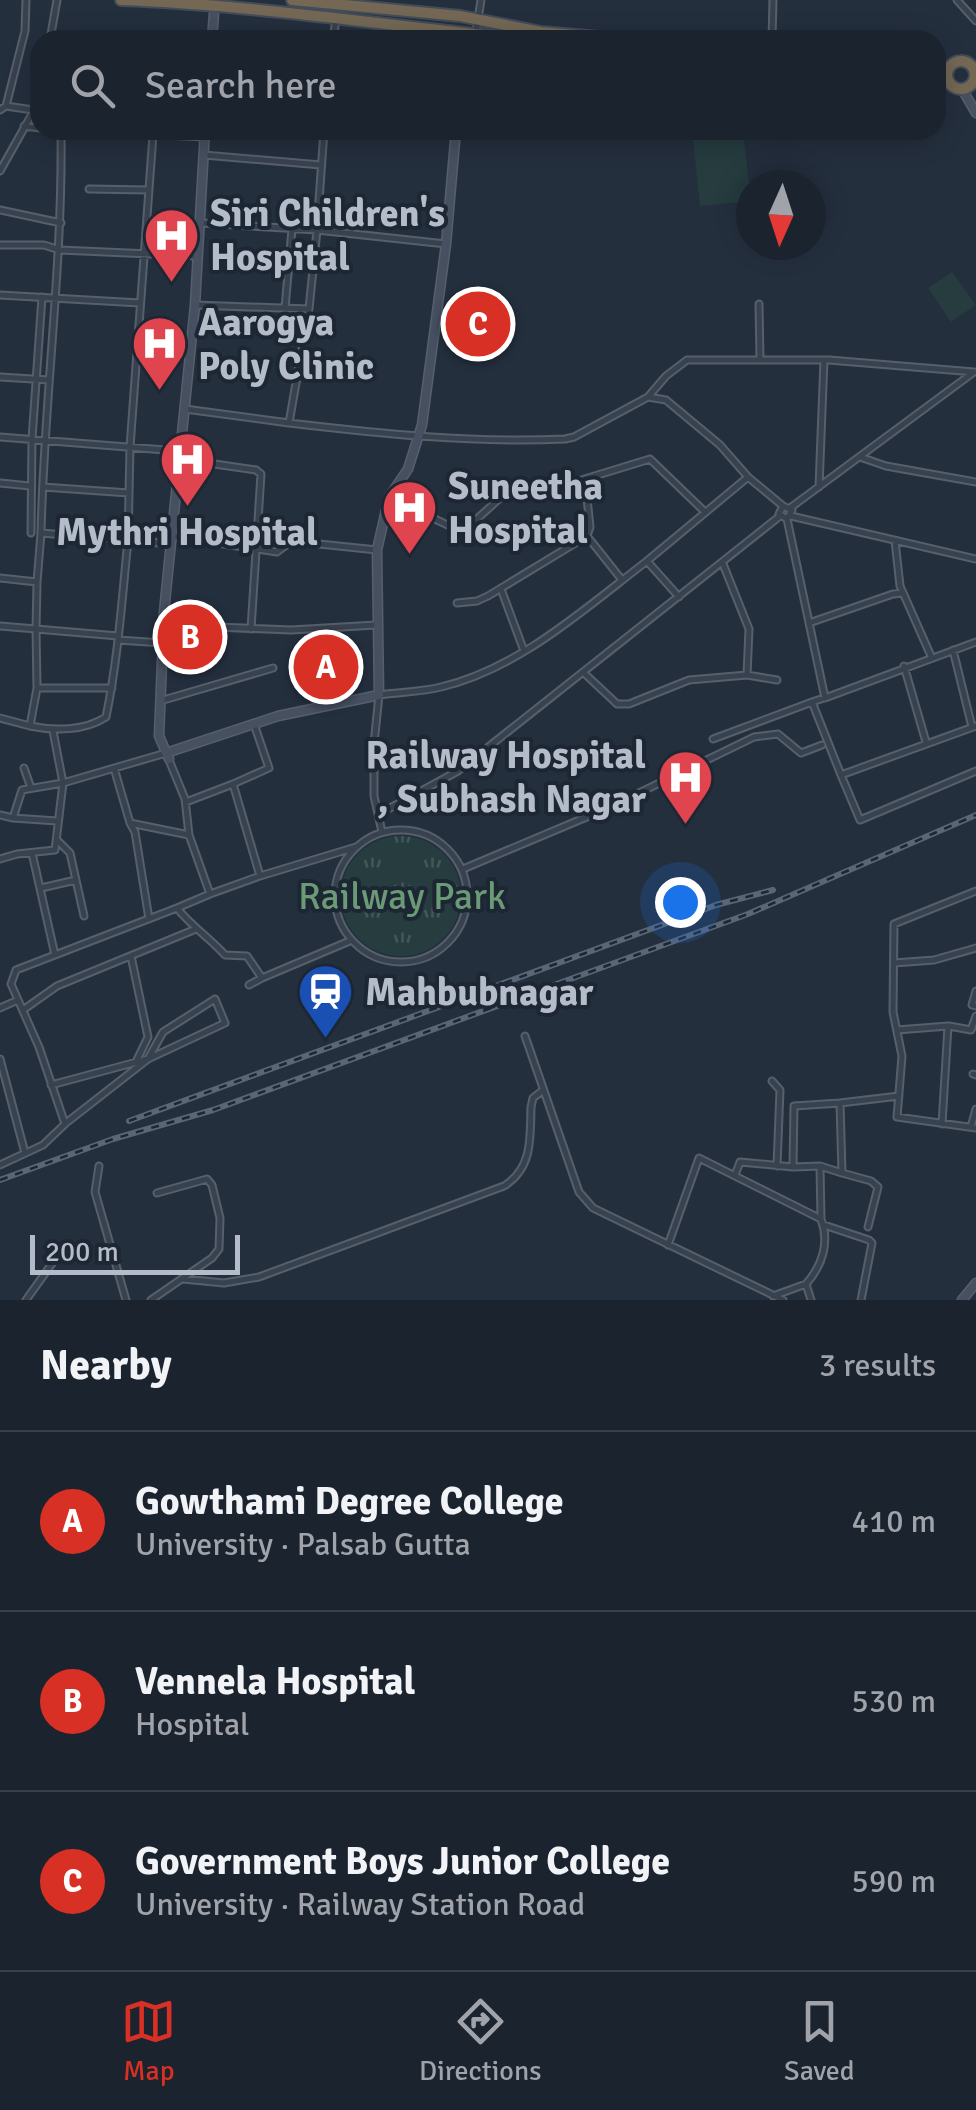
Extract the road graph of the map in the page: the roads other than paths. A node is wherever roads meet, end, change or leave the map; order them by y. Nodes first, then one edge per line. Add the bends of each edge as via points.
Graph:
1 (26, 0) edge
2 (57, 0) edge
3 (122, 0) edge
4 (292, 0) edge
5 (482, 0) edge
6 (773, 0) edge
7 (956, 0) edge
8 (215, 2) edge
9 (413, 6) edge
10 (336, 19) junction
11 (480, 19) junction
12 (976, 21) edge
13 (52, 30) edge
14 (213, 30) edge
15 (334, 30) edge
16 (416, 30) edge
17 (477, 30) edge
18 (532, 30) edge
19 (772, 30) edge
20 (974, 66) edge
21 (946, 70) edge
22 (946, 78) edge
23 (962, 89) junction
24 (3, 108) edge
25 (30, 110) edge
26 (976, 113) edge
27 (30, 115) edge
28 (24, 126) junction
29 (30, 127) edge
30 (61, 140) edge
31 (152, 140) edge
32 (204, 140) edge
33 (323, 140) edge
34 (455, 140) edge
35 (203, 155) junction
36 (321, 165) junction
37 (0, 171) edge
38 (89, 189) dead end
39 (148, 190) junction
40 (0, 210) edge
41 (61, 224) junction
42 (200, 224) junction
43 (292, 228) junction
44 (317, 230) junction
45 (446, 244) junction
46 (0, 245) edge
47 (60, 250) junction
48 (144, 254) junction
49 (195, 256) junction
50 (0, 295) edge
51 (42, 297) junction
52 (56, 298) junction
53 (140, 303) junction
54 (759, 304) dead end
55 (195, 305) junction
56 (285, 308) junction
57 (309, 309) junction
58 (760, 360) junction
59 (824, 360) junction
60 (975, 371) edge
61 (0, 377) edge
62 (37, 379) junction
63 (50, 380) junction
64 (648, 397) junction
65 (183, 409) junction
66 (289, 424) junction
67 (0, 436) edge
68 (420, 438) junction
69 (32, 439) junction
70 (46, 440) junction
71 (130, 447) junction
72 (178, 455) junction
73 (860, 456) junction
74 (748, 477) junction
75 (585, 479) junction
76 (976, 482) edge
77 (0, 484) edge
78 (30, 486) junction
79 (43, 487) junction
80 (819, 487) junction
81 (129, 493) junction
82 (389, 497) junction
83 (706, 512) junction
84 (786, 513) junction
85 (31, 533) dead end
86 (40, 534) junction
87 (587, 536) junction
88 (128, 540) junction
89 (170, 540) junction
90 (895, 541) junction
91 (256, 549) junction
92 (377, 550) junction
93 (976, 559) edge
94 (647, 561) junction
95 (723, 564) junction
96 (0, 578) edge
97 (622, 580) junction
98 (37, 582) junction
99 (501, 589) junction
100 (903, 593) junction
101 (679, 597) junction
102 (457, 603) dead end
103 (808, 623) junction
104 (380, 625) junction
105 (0, 626) edge
106 (164, 626) junction
107 (36, 629) junction
108 (251, 629) junction
109 (118, 638) junction
110 (976, 642) edge
111 (163, 643) junction
112 (524, 650) junction
113 (953, 650) junction
114 (931, 657) junction
115 (904, 666) junction
116 (273, 668) dead end
117 (583, 672) junction
118 (748, 675) junction
119 (777, 680) dead end
120 (37, 688) junction
121 (112, 688) junction
122 (379, 694) junction
123 (825, 698) junction
124 (160, 701) junction
125 (812, 702) junction
126 (0, 718) edge
127 (254, 724) junction
128 (30, 726) junction
129 (974, 727) edge
130 (53, 731) junction
131 (713, 739) dead end
132 (926, 742) junction
133 (822, 745) dead end
134 (167, 756) junction
135 (24, 768) dead end
136 (114, 768) junction
137 (976, 772) edge
138 (841, 775) junction
139 (62, 783) junction
140 (233, 784) junction
141 (31, 788) junction
142 (186, 802) junction
143 (380, 814) junction
144 (0, 816) edge
145 (13, 818) junction
146 (57, 821) junction
147 (130, 823) junction
148 (382, 832) junction
149 (189, 835) junction
150 (57, 840) junction
151 (356, 847) junction
152 (32, 853) junction
153 (0, 859) edge
154 (462, 869) junction
155 (260, 876) junction
156 (76, 880) junction
157 (41, 888) junction
158 (976, 891) edge
159 (210, 894) junction
160 (177, 908) junction
161 (84, 916) dead end
162 (150, 919) junction
163 (196, 930) junction
164 (352, 940) junction
165 (976, 948) edge
166 (55, 955) junction
167 (132, 956) junction
168 (894, 963) junction
169 (262, 978) junction
170 (249, 985) dead end
171 (976, 990) edge
172 (18, 1000) junction
173 (976, 1006) edge
174 (0, 1008) edge
175 (22, 1010) junction
176 (976, 1016) edge
177 (948, 1026) junction
178 (896, 1030) junction
179 (524, 1036) dead end
180 (0, 1059) edge
181 (148, 1059) junction
182 (136, 1062) junction
183 (772, 1081) dead end
184 (51, 1085) junction
185 (542, 1090) junction
186 (898, 1096) junction
187 (840, 1103) junction
188 (976, 1109) edge
189 (66, 1124) junction
190 (942, 1124) junction
191 (974, 1128) edge
192 (26, 1153) junction
193 (0, 1164) edge
194 (99, 1166) dead end
195 (777, 1166) junction
196 (820, 1166) junction
197 (792, 1168) junction
198 (842, 1172) junction
199 (734, 1176) junction
200 (157, 1193) dead end
201 (822, 1222) junction
202 (868, 1227) dead end
203 (668, 1245) junction
204 (61, 1251) dead end
205 (182, 1278) junction
206 (976, 1283) edge
207 (806, 1284) junction
208 (773, 1296) junction
209 (26, 1300) edge
210 (126, 1300) edge
211 (151, 1300) edge
212 (783, 1300) edge
213 (811, 1300) edge
214 (861, 1300) edge
215 (962, 1300) edge

1 - 24 street via 19,66
2 - 13 street
3 - 8 highway
4 - 9 highway
5 - 11 street
6 - 19 street
7 - 12 street
8 - 10 highway
8 - 14 street
9 - 11 highway
10 - 15 street
10 - 16 highway
11 - 17 street
11 - 18 highway
20 - 21 highway via 958,61
20 - 23 highway via 973,82
22 - 23 highway
23 - 26 street
24 - 25 street
27 - 28 street
28 - 29 street
28 - 37 street
30 - 41 street
31 - 39 street
32 - 35 street
33 - 36 street
34 - 45 street
35 - 36 street
35 - 42 street
36 - 44 street
38 - 39 street
39 - 48 street
40 - 41 street
41 - 47 street
42 - 43 street
42 - 49 street
43 - 44 street
43 - 56 street
44 - 45 street
44 - 57 street
45 - 68 street
46 - 47 street
47 - 48 street
47 - 52 street
48 - 49 street
48 - 53 street
49 - 55 street
50 - 51 street
51 - 52 street
51 - 62 street
52 - 53 street
52 - 63 street
53 - 71 street
54 - 58 street
55 - 56 street
55 - 65 street
56 - 57 street
57 - 66 street
58 - 59 street
58 - 64 street via 686,360
59 - 60 street
59 - 80 street
60 - 73 street
61 - 62 street
62 - 63 street
62 - 69 street
63 - 70 street
64 - 68 street via 574,437
64 - 74 street via 666,400
65 - 66 street
65 - 72 street
66 - 68 street
67 - 69 street
68 - 82 street
69 - 70 street
69 - 78 street
70 - 71 street
70 - 79 street
71 - 72 street
71 - 81 street
72 - 89 street
72 - 91 street via 261,474
73 - 76 street
73 - 80 street
74 - 83 street
74 - 84 street
75 - 82 street via 500,498 460,531
75 - 83 street via 650,459
75 - 87 street
77 - 78 street
78 - 85 street
79 - 81 street
79 - 86 street
80 - 84 street
81 - 88 street
82 - 92 street
83 - 94 street
84 - 90 street
84 - 95 street
84 - 103 street
86 - 88 street
86 - 98 street
87 - 97 street
87 - 99 street
88 - 89 street
88 - 109 street
89 - 91 street
89 - 106 street
90 - 93 street
90 - 100 street
91 - 92 street via 277,552 300,542
91 - 108 street
92 - 104 street
94 - 97 street
94 - 101 street
95 - 101 street
95 - 118 street via 749,629
96 - 98 street
97 - 112 street
98 - 107 street
99 - 102 street
99 - 112 street
100 - 103 street
100 - 114 street
101 - 117 street
103 - 123 street
104 - 108 street
104 - 122 street
105 - 107 street
106 - 108 street
106 - 111 street
107 - 109 street
107 - 120 street
109 - 111 street
109 - 121 street
110 - 113 street
111 - 124 street
112 - 122 street via 442,687
113 - 114 street
113 - 129 street
114 - 115 street
115 - 123 street
115 - 132 street
116 - 124 street
117 - 118 street via 618,704 689,680
117 - 143 street via 458,771
118 - 119 street
120 - 121 street
120 - 128 street
121 - 130 street via 106,717
122 - 127 street
122 - 143 street via 374,779
123 - 125 street
124 - 134 street via 159,736
125 - 131 street
125 - 138 street
126 - 128 street
127 - 134 street
127 - 140 street via 269,768
128 - 130 street
129 - 132 street
130 - 139 street
132 - 138 street
133 - 154 street via 801,753 778,734 754,737
134 - 136 street
134 - 142 street
135 - 141 street
136 - 139 street
136 - 147 street
137 - 138 street via 860,820
139 - 141 street
139 - 146 street
140 - 142 street
140 - 155 street
141 - 145 street via 22,790
142 - 149 street
143 - 148 street
144 - 145 street
145 - 146 street
146 - 150 street
147 - 149 street
147 - 162 street
148 - 151 street
148 - 154 street via 429,835
149 - 159 street
150 - 152 street via 53,851
150 - 156 street via 70,853
151 - 155 street
151 - 164 street via 340,872 335,903
152 - 153 street
152 - 157 street
154 - 164 street via 467,908 438,951 389,961
155 - 159 street
156 - 157 street
156 - 161 street
157 - 166 street
158 - 168 street via 894,924
159 - 160 street
160 - 162 street
160 - 163 street
162 - 166 street
163 - 167 street
163 - 169 street via 224,955 246,956
164 - 169 street
165 - 168 street
166 - 172 street via 16,970
167 - 175 street via 57,986
167 - 182 street via 148,1037
168 - 178 street
169 - 170 street
171 - 173 street
172 - 174 street
172 - 175 street
175 - 184 street
176 - 177 street via 971,1030
177 - 178 street
177 - 190 street
178 - 186 street via 902,1056
179 - 185 street
180 - 192 street
181 - 181 street via 163,1032 214,1000 225,1022
181 - 182 street
181 - 189 street
182 - 184 street
183 - 195 street via 780,1090
184 - 189 street
185 - 203 street via 579,1192 592,1208
185 - 205 street via 533,1098 526,1162 504,1186 260,1276 224,1282
186 - 187 street
186 - 190 street via 897,1117
187 - 197 street via 794,1106
187 - 198 street
188 - 191 street
189 - 192 street
190 - 191 street
192 - 193 street
194 - 210 street via 95,1192
195 - 197 street
195 - 199 street via 740,1162
196 - 197 street
196 - 198 street
196 - 201 street
198 - 202 street via 878,1187
199 - 201 street
199 - 203 street via 699,1158
200 - 205 street via 200,1179 212,1185 219,1249
201 - 207 street via 823,1256
201 - 214 street via 872,1244
203 - 208 street
204 - 209 street
205 - 211 street
206 - 215 street
207 - 208 street
207 - 213 street
208 - 212 street

